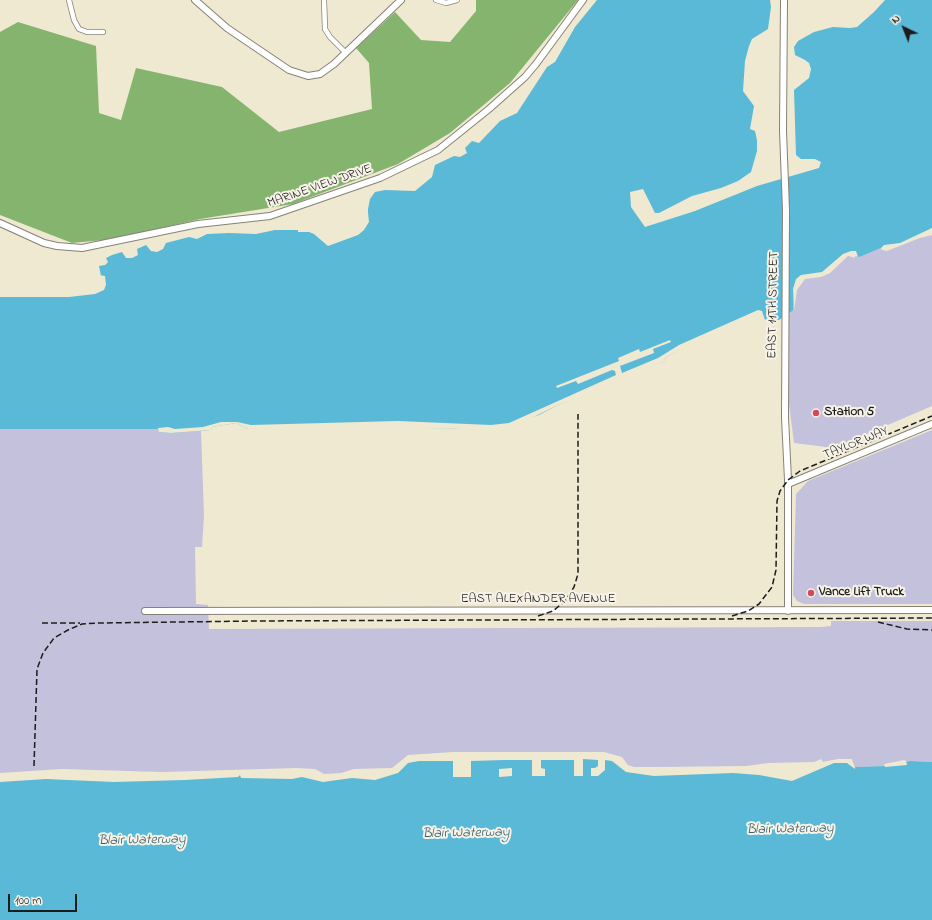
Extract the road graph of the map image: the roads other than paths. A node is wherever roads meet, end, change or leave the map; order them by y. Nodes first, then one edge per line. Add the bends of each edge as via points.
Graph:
1 (69, 0) edge
2 (195, 0) edge
3 (324, 0) edge
4 (401, 0) edge
5 (436, 0) edge
6 (457, 0) edge
7 (583, 0) edge
8 (784, 0) edge
9 (103, 32) dead end
10 (345, 52) junction
11 (0, 223) edge
12 (932, 424) edge
13 (788, 484) junction
14 (932, 610) edge
15 (145, 611) dead end
16 (788, 611) junction

1 - 9 street via 74,20 79,28 87,32
2 - 10 street via 228,28 297,74 320,74
3 - 10 street via 325,29
4 - 10 street
5 - 6 street via 446,3
7 - 11 street, MARINE VIEW DRIVE via 525,77 471,124 431,155 374,180 270,216 176,228 82,248 44,243
8 - 13 street, EAST 11TH STREET via 784,417
12 - 13 street, TAYLOR WAY
13 - 16 street, EAST 11TH STREET
14 - 16 street, EAST ALEXANDER AVENUE
15 - 16 street, EAST ALEXANDER AVENUE

